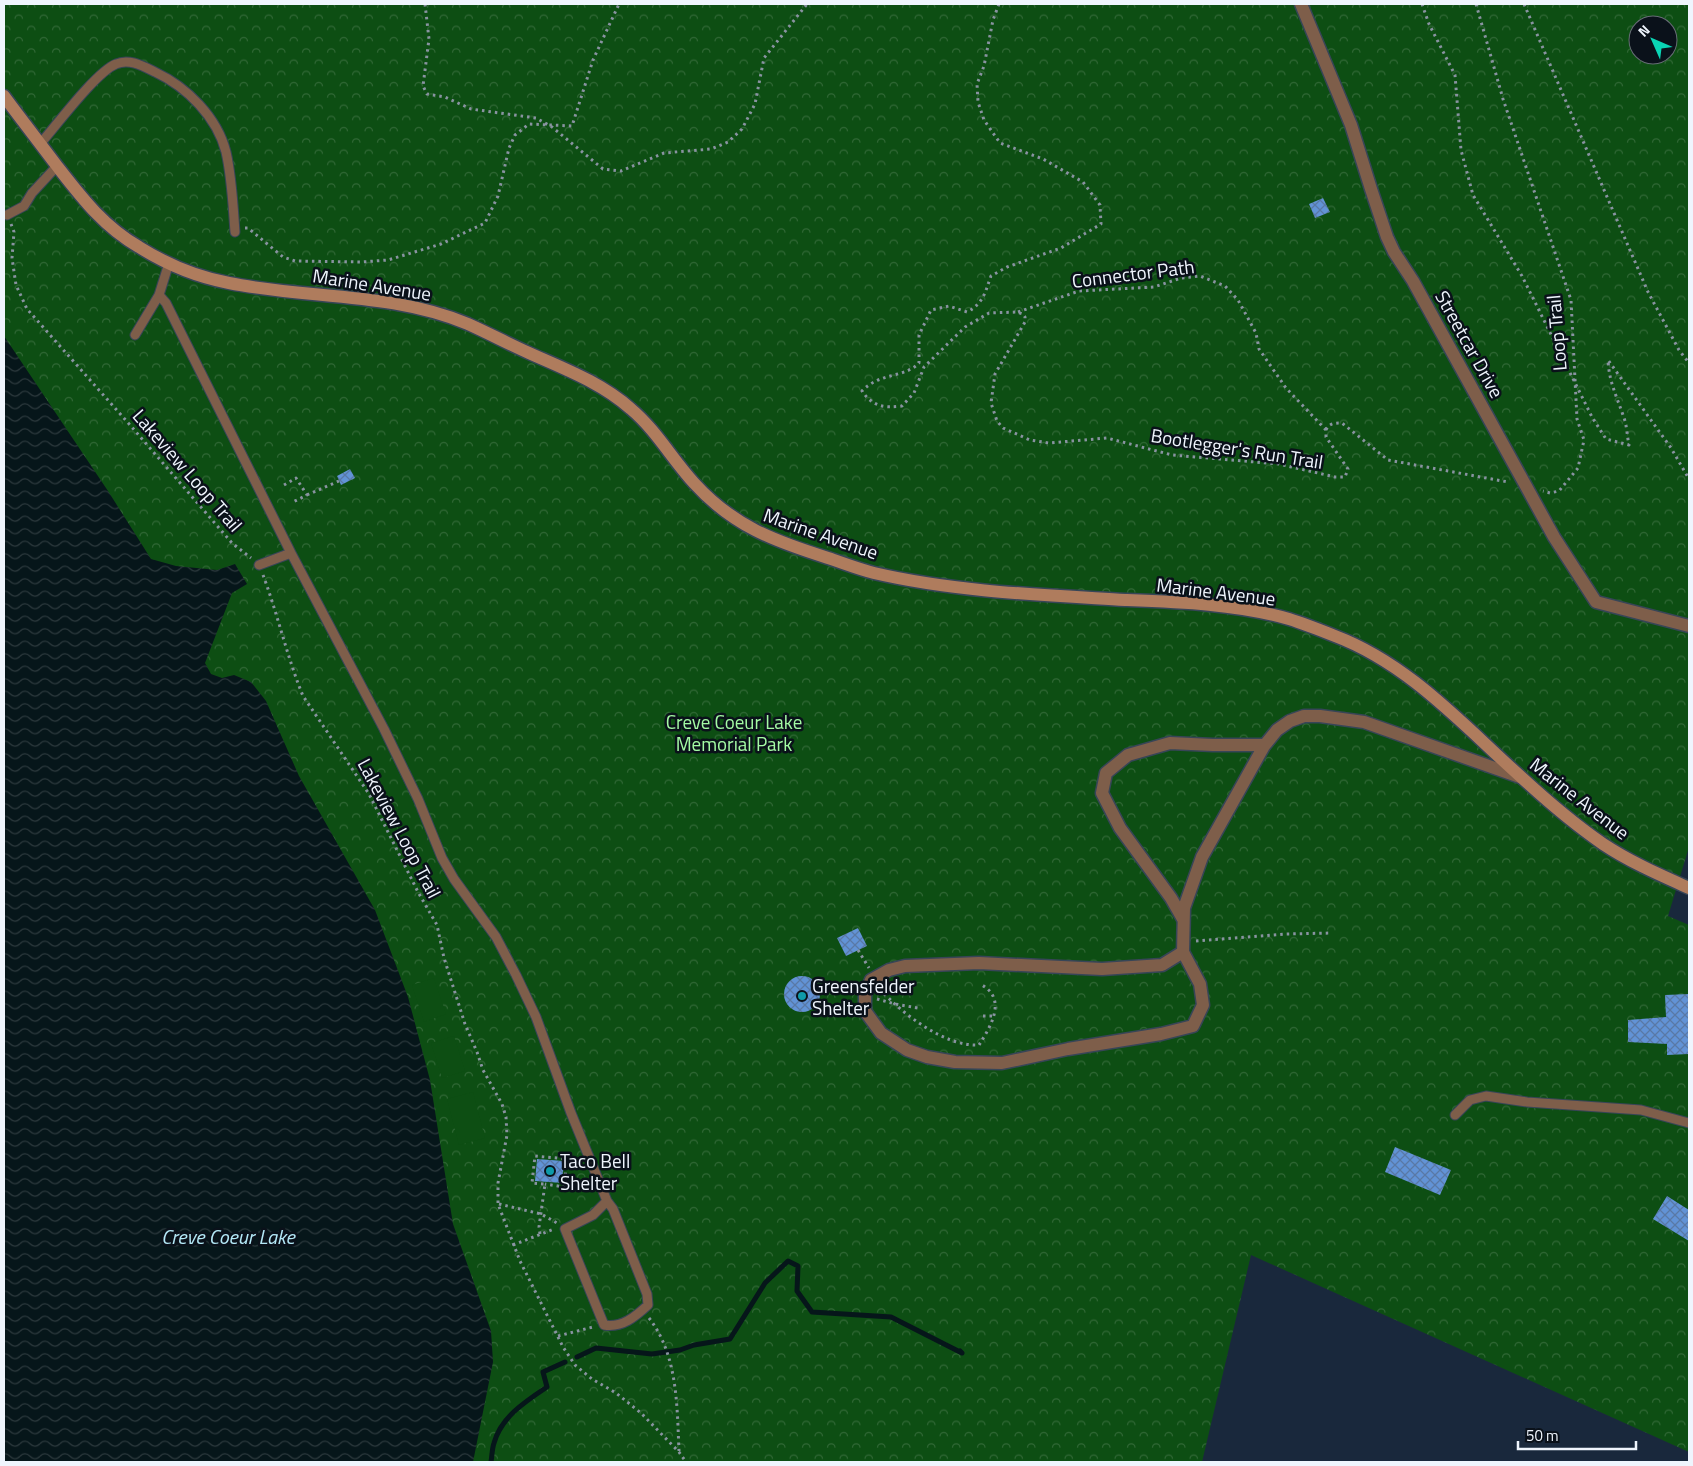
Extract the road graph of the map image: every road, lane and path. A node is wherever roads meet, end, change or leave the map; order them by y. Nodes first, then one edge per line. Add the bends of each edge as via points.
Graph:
1 (425, 4) edge
2 (619, 4) edge
3 (807, 4) edge
4 (999, 4) edge
5 (1301, 4) edge
6 (1422, 4) edge
7 (1476, 4) edge
8 (1524, 4) edge
9 (4, 96) edge
10 (545, 124) junction
11 (40, 144) junction
12 (57, 166) junction
13 (7, 215) joint
14 (235, 230) joint
15 (168, 263) junction
16 (159, 295) junction
17 (1017, 312) junction
18 (135, 335) dead end
19 (1689, 363) edge
20 (1574, 379) junction
21 (1326, 430) junction
22 (1689, 479) edge
23 (339, 481) dead end
24 (284, 485) dead end
25 (1527, 488) junction
26 (307, 495) junction
27 (293, 502) dead end
28 (291, 553) junction
29 (259, 565) junction
30 (1689, 626) edge
31 (1265, 745) junction
32 (1520, 777) junction
33 (1689, 888) edge
34 (1184, 919) junction
35 (1332, 933) dead end
36 (1183, 947) junction
37 (858, 950) dead end
38 (875, 978) junction
39 (980, 984) dead end
40 (864, 995) junction
41 (895, 1004) junction
42 (918, 1008) dead end
43 (983, 1016) dead end
44 (994, 1016) junction
45 (1455, 1116) dead end
46 (1689, 1123) edge
47 (546, 1184) junction
48 (607, 1201) junction
49 (498, 1204) junction
50 (541, 1214) junction
51 (565, 1229) junction
52 (540, 1234) junction
53 (513, 1245) junction
54 (642, 1311) junction
55 (604, 1325) junction
56 (558, 1336) junction
57 (679, 1452) junction
58 (686, 1462) edge

1 - 10 path via 429,39 423,86 427,94 445,97 471,109 536,118
2 - 10 path via 594,60 572,126
3 - 10 path via 764,58 755,104 742,129 728,142 711,149 664,153 621,171 603,168
4 - 17 path via 992,20 984,66 977,84 984,120 1000,143 1043,159 1083,182 1100,205 1101,224 1060,248 1007,266 991,276 981,302 975,308 967,312 949,306 931,310 919,335 919,363 913,369 868,384 862,391 867,399 883,408 902,406 914,393 924,367 965,327 989,314
5 - 25 street, Streetcar Drive via 1352,125 1368,183 1394,252
6 - 20 path, Bootlegger's Run Trail via 1455,75 1461,150 1473,195 1522,276
7 - 20 path, Loop Trail via 1502,99 1571,300
8 - 19 path via 1648,292
9 - 11 main road, Marine Avenue
10 - 14 path via 529,124 516,135 509,148 498,196 485,223 441,244 379,260 295,261 282,257 248,228
11 - 12 main road, Marine Avenue
11 - 14 lane via 110,67 126,61 145,66 165,77 204,108 218,132 226,151
12 - 13 lane via 24,206
12 - 15 main road, Marine Avenue via 96,215 137,246
13 - 29 path, Lakeview Loop Trail via 14,232 12,258 16,285 27,309 232,543
15 - 16 lane
15 - 32 main road, Marine Avenue via 226,283 396,303 438,313 469,325 604,388 648,425 695,484 723,510 753,530 792,547 872,572 937,585 1196,603 1289,619 1337,636 1372,652 1396,668 1468,727
16 - 18 lane
16 - 28 lane
17 - 21 path, Connector Path via 1079,291 1154,287 1200,276 1225,286 1238,300 1256,333 1259,350 1286,388
17 - 21 path, Bootlegger's Run Trail via 1023,314 1024,322 995,374 991,403 1003,428 1030,440 1049,443 1107,438 1172,455 1279,464 1345,477 1348,469 1326,437
20 - 22 path, Loop Trail via 1606,439 1629,445 1609,376 1608,360 1671,448
20 - 25 path, Bootlegger's Run Trail via 1577,419 1584,440 1578,468 1559,491 1550,493
21 - 25 path, Bootlegger's Run Trail via 1335,423 1342,424 1388,460
23 - 26 path
24 - 26 path via 296,478
25 - 30 street, Streetcar Drive via 1596,602
26 - 27 path
28 - 29 lane
28 - 48 lane via 384,729 442,858 496,937 516,975 536,1017
29 - 49 path, Lakeview Loop Trail via 303,696 369,794 437,925 465,1024 506,1118 507,1135 498,1183
31 - 32 street via 1277,730 1290,721 1304,716 1320,716 1364,722
31 - 34 street via 1202,857 1184,908
31 - 34 street via 1170,743 1128,754 1106,774 1102,793 1120,828
32 - 33 main road, Marine Avenue via 1603,844
34 - 36 street
35 - 36 path via 1286,934
36 - 38 street via 1162,965 1102,969 979,964 905,966
36 - 40 street via 1200,984 1203,1005 1193,1026 1002,1063 956,1062 907,1050 881,1033 865,1012
37 - 38 path
38 - 40 street via 870,980
38 - 41 path via 881,990
39 - 44 path via 988,988 995,1001
40 - 41 path
41 - 42 path
41 - 44 path via 930,1030 968,1046 979,1045
43 - 44 path
45 - 46 lane via 1470,1100 1486,1096 1641,1110
47 - 47 path via 532,1183 535,1156 567,1159 564,1187
47 - 50 path
48 - 51 lane via 593,1215
48 - 54 lane via 617,1217 647,1294 648,1305
49 - 50 path
49 - 53 path, Lakeview Loop Trail
50 - 51 path
50 - 52 path
51 - 52 path
51 - 55 lane
52 - 53 path
53 - 56 path, Lakeview Loop Trail
54 - 55 lane via 631,1320 613,1326
54 - 57 path via 662,1336 671,1361 678,1410
55 - 56 path
56 - 57 path, Lakeview Loop Trail via 575,1365 642,1413
57 - 58 path, Lakeview Loop Trail

